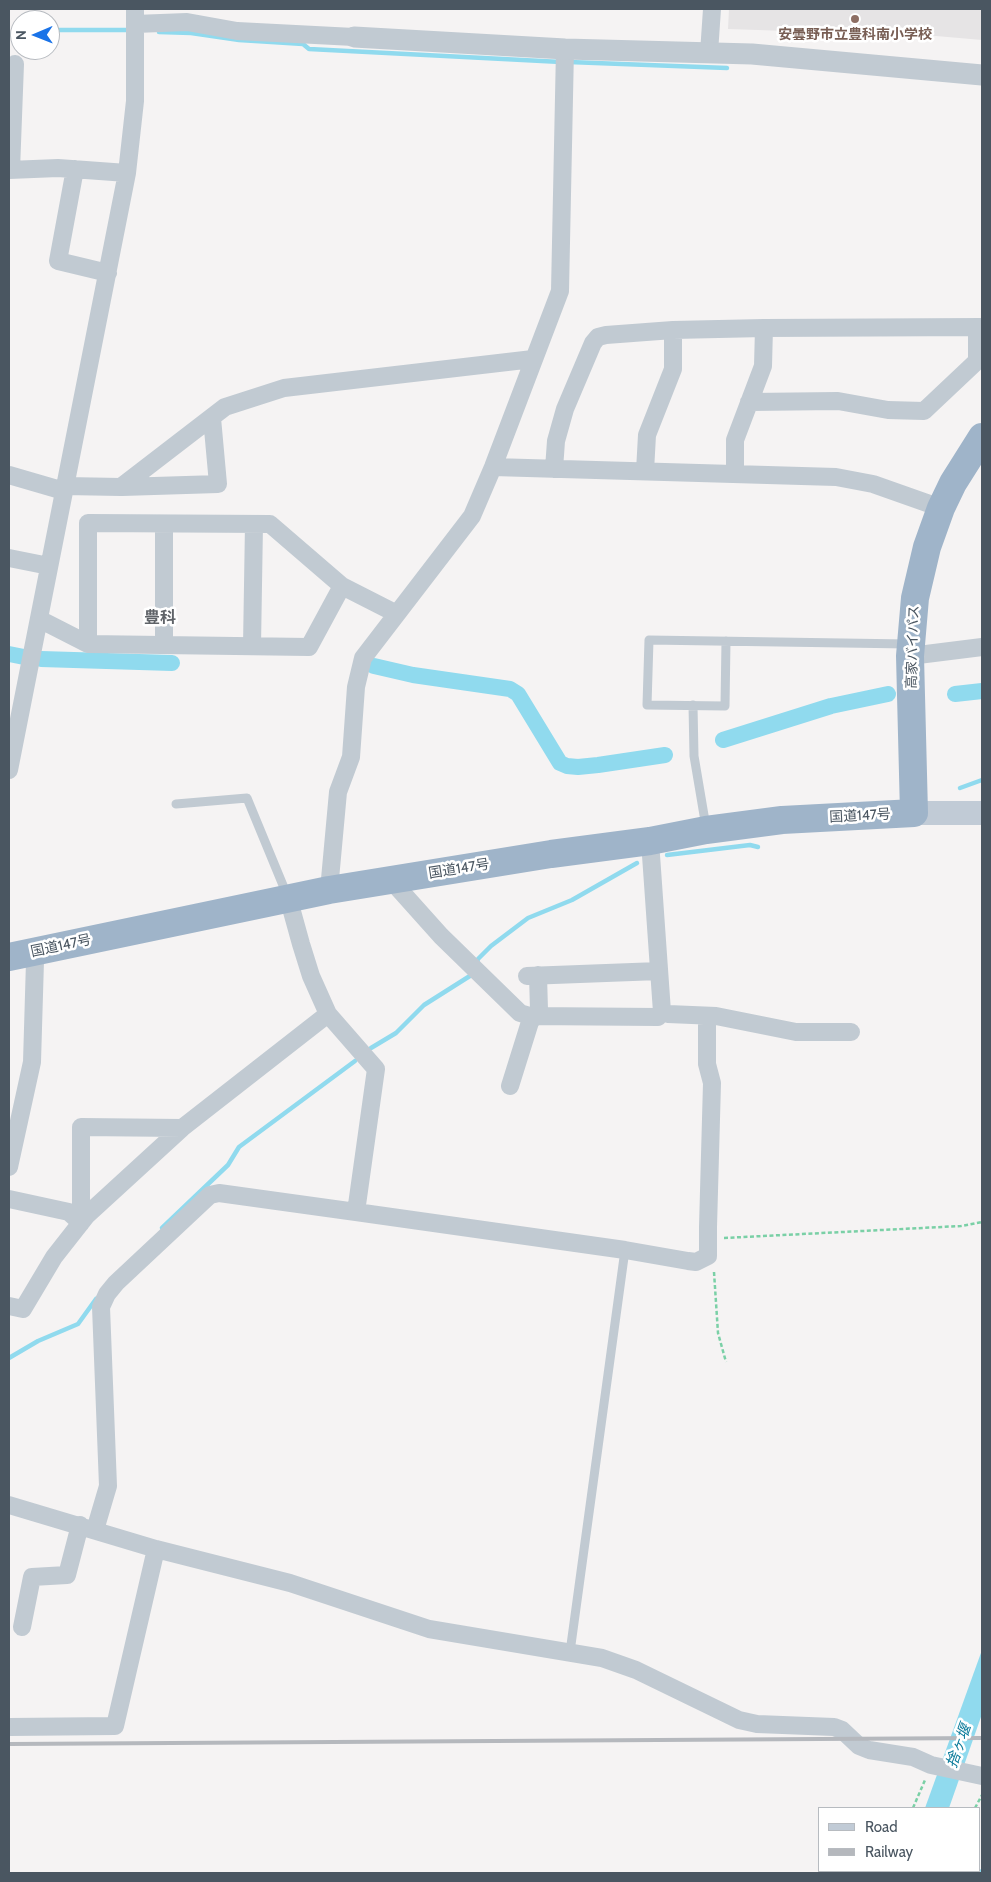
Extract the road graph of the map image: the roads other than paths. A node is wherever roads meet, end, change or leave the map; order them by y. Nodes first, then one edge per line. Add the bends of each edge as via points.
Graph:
1 (712, 9) edge
2 (135, 16) edge
3 (354, 37) joint
4 (565, 49) junction
5 (709, 53) junction
6 (15, 64) dead end
7 (982, 75) edge
8 (75, 169) junction
9 (10, 170) edge
10 (127, 173) junction
11 (108, 273) junction
12 (980, 327) edge
13 (764, 328) junction
14 (673, 330) junction
15 (533, 359) junction
16 (749, 402) junction
17 (212, 418) junction
18 (982, 437) edge
19 (493, 467) junction
20 (554, 469) junction
21 (645, 471) junction
22 (9, 474) edge
23 (735, 474) junction
24 (121, 487) junction
25 (65, 488) junction
26 (941, 508) junction
27 (164, 524) junction
28 (254, 524) junction
29 (9, 558) edge
30 (48, 566) junction
31 (342, 586) junction
32 (397, 614) junction
33 (38, 619) junction
34 (726, 641) junction
35 (88, 644) junction
36 (164, 645) junction
37 (252, 646) junction
38 (982, 646) edge
39 (911, 650) junction
40 (15, 704) edge
41 (693, 705) junction
42 (9, 770) edge
43 (176, 804) dead end
44 (914, 813) junction
45 (982, 813) edge
46 (706, 830) junction
47 (650, 841) junction
48 (396, 879) junction
49 (329, 890) junction
50 (288, 897) junction
51 (20, 954) edge
52 (659, 971) junction
53 (662, 1012) junction
54 (328, 1014) junction
55 (536, 1015) junction
56 (707, 1016) junction
57 (851, 1032) dead end
58 (510, 1086) dead end
59 (182, 1128) junction
60 (9, 1168) edge
61 (9, 1199) edge
62 (356, 1212) junction
63 (81, 1224) junction
64 (625, 1250) junction
65 (9, 1306) edge
66 (9, 1505) edge
67 (88, 1528) junction
68 (156, 1549) junction
69 (22, 1627) dead end
70 (570, 1652) junction
71 (9, 1727) edge
72 (974, 1774) edge

1 - 5 street
2 - 3 street via 237,31
2 - 10 street via 135,101
3 - 4 street
4 - 5 street
4 - 15 street via 560,291
5 - 7 street
6 - 9 street
8 - 9 street
8 - 10 street
8 - 11 street via 58,261
10 - 11 street
11 - 25 street
12 - 13 street
12 - 16 street via 977,361 924,410 888,410 838,401
13 - 14 street
13 - 16 street via 763,366
14 - 20 street via 606,335 592,343 565,409 556,442
14 - 21 street via 673,368 647,435
15 - 17 street via 284,388 225,407
15 - 19 street
16 - 23 street via 735,440
17 - 24 street
17 - 24 street via 218,484
18 - 26 highway, 高家バイパス
19 - 20 street
19 - 32 street via 472,516
20 - 21 street
21 - 23 street
22 - 25 street
23 - 26 street via 836,477 872,484
24 - 25 street
25 - 30 street
26 - 39 highway, 高家バイパス via 915,598
27 - 28 street
27 - 35 street via 88,523
27 - 36 street
28 - 31 street via 270,524
28 - 37 street
29 - 30 street
30 - 33 street
31 - 32 street
31 - 37 street via 309,647
32 - 49 street via 363,658 359,672 351,757 338,792
33 - 35 street
33 - 40 street
34 - 39 lane
34 - 41 lane via 725,706
34 - 41 lane via 649,640 647,705
35 - 36 street
36 - 37 street
38 - 39 street
39 - 44 highway, 高家バイパス
40 - 42 street
41 - 46 lane via 694,756
43 - 50 lane via 247,798
44 - 45 main road
44 - 46 highway, 国道147号 via 782,820
46 - 47 highway, 国道147号
47 - 48 highway, 国道147号
47 - 52 street
48 - 49 highway, 国道147号
48 - 55 street via 398,888 422,916 499,994 520,1013
49 - 50 highway, 国道147号
50 - 51 highway, 国道147号
50 - 54 street via 311,976
51 - 60 street via 35,961 32,1062
52 - 53 street
52 - 55 street via 533,976 539,1010
53 - 55 street via 658,1017
53 - 56 street
54 - 59 street
54 - 62 street via 376,1068
55 - 58 street via 530,1022
56 - 57 street via 727,1017 796,1032
56 - 64 street via 707,1064 712,1083 708,1256 696,1262
59 - 63 street
59 - 63 street via 81,1127
61 - 63 street via 69,1212
62 - 64 street
62 - 67 street via 210,1194 111,1289 100,1314 108,1486
63 - 65 street via 54,1257 23,1309
64 - 70 lane
66 - 67 street
67 - 68 street
67 - 69 street via 67,1575 32,1577
68 - 70 street via 290,1583 429,1629
68 - 71 street via 115,1726
70 - 72 street via 602,1658 636,1670 739,1720 757,1724 834,1727 869,1750 913,1757 935,1766

